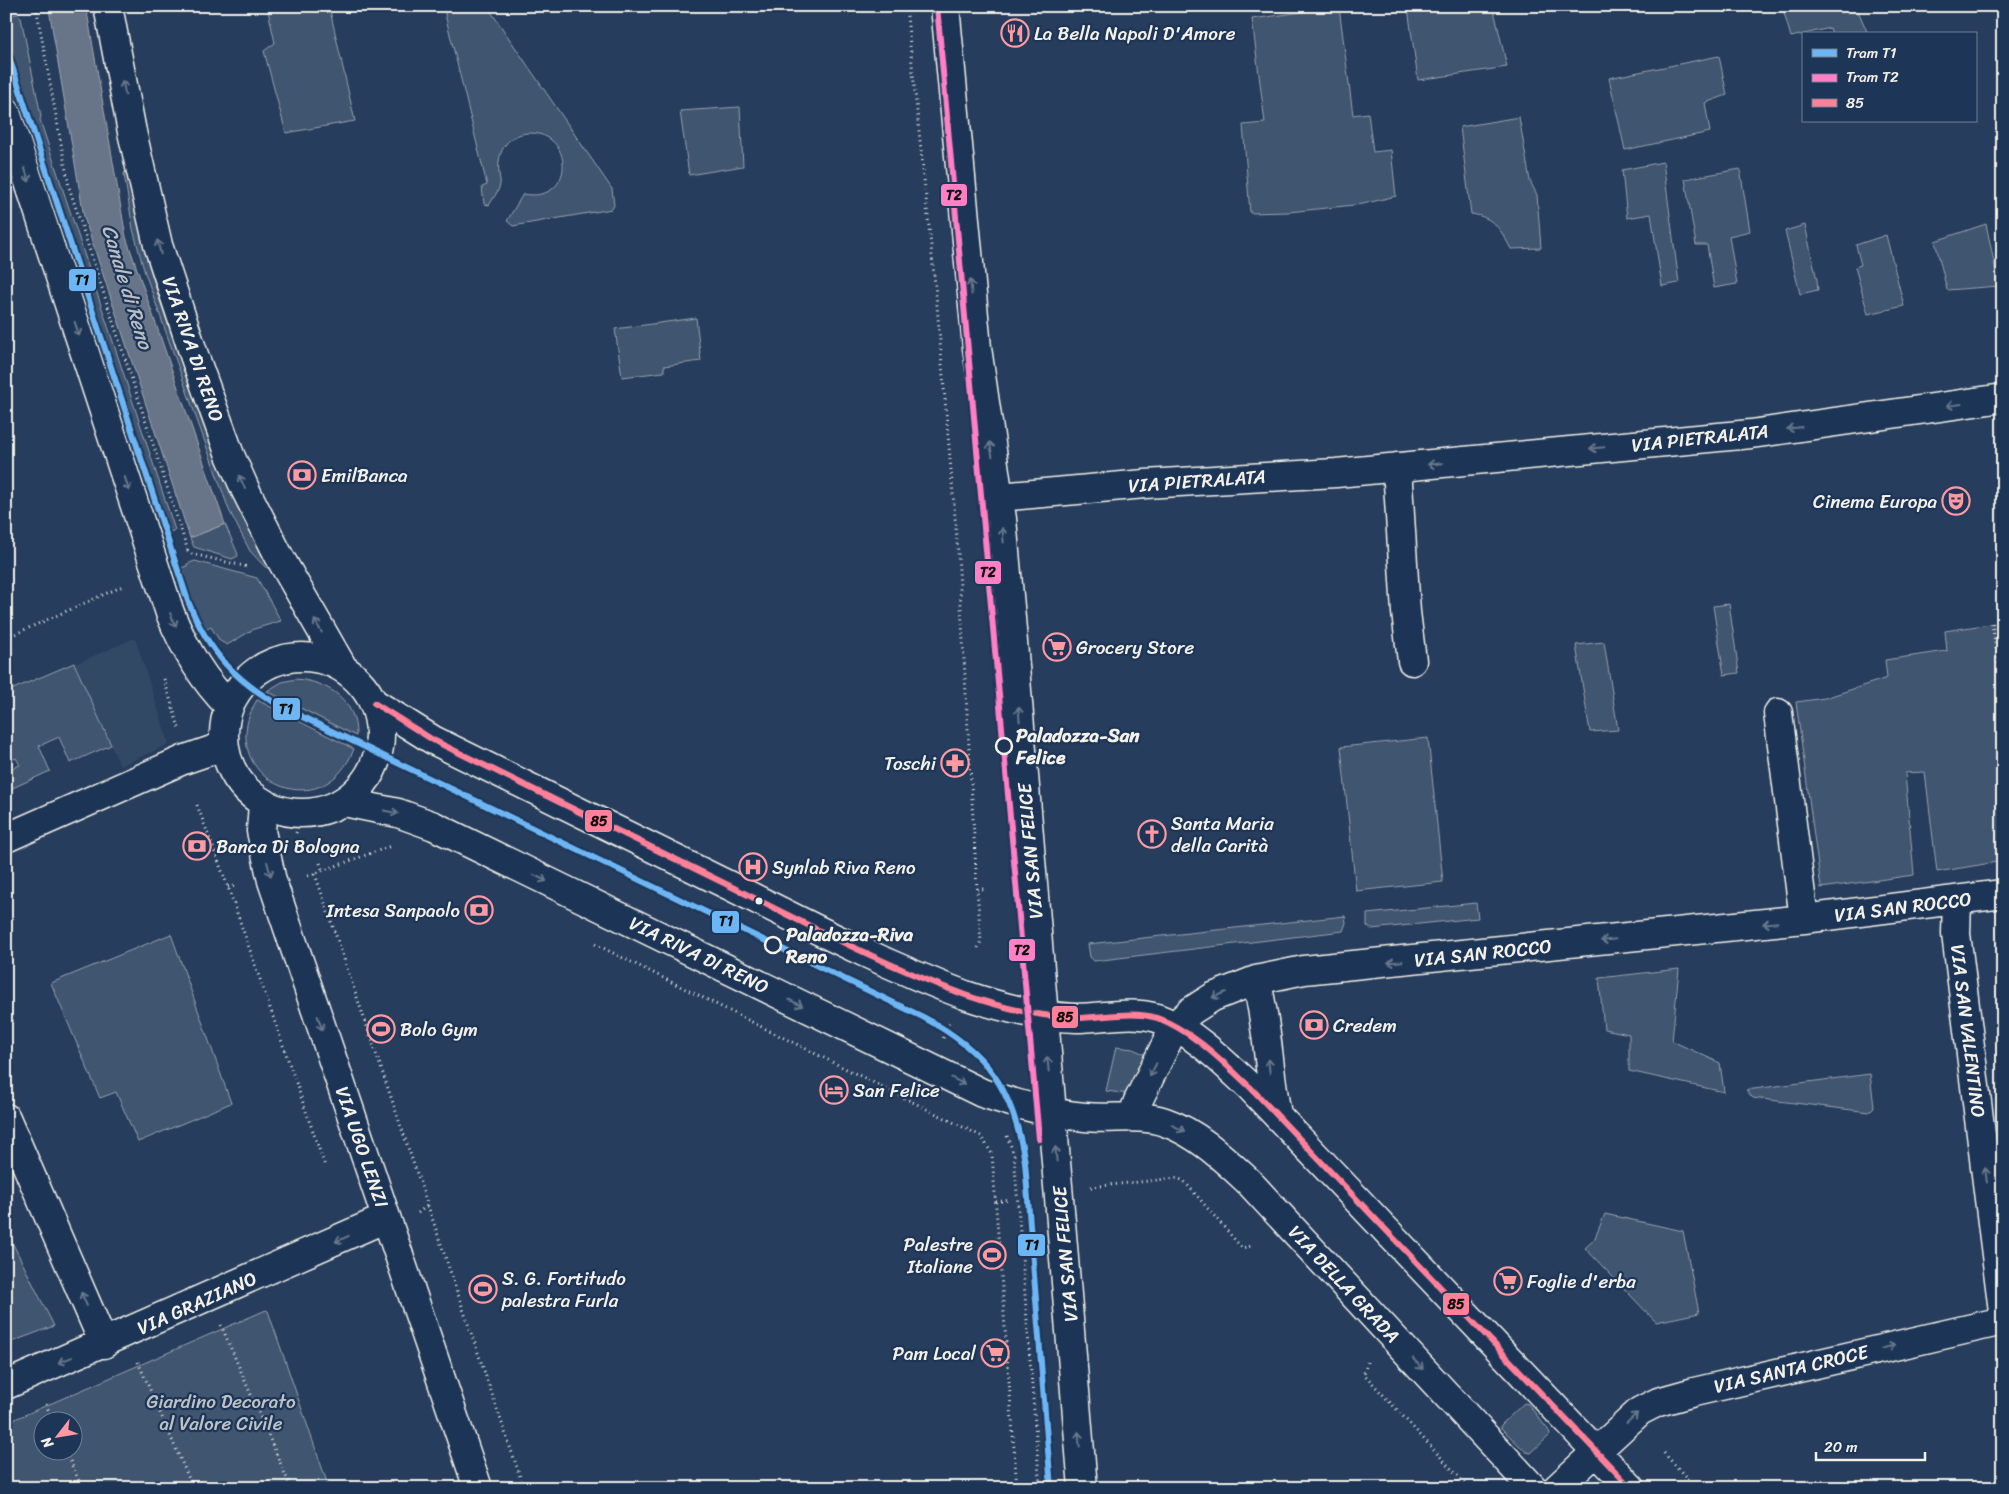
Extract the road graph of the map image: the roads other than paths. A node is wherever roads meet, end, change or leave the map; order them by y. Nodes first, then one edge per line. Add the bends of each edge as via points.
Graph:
1 (108, 6) edge
2 (945, 6) edge
3 (6, 112) edge
4 (2003, 398) edge
5 (1397, 467) junction
6 (998, 497) junction
7 (1412, 661) dead end
8 (343, 668) junction
9 (374, 703) junction
10 (229, 706) junction
11 (1778, 713) dead end
12 (224, 746) junction
13 (344, 802) junction
14 (264, 804) junction
15 (6, 838) edge
16 (2003, 894) edge
17 (1957, 900) junction
18 (1804, 919) junction
19 (1256, 980) junction
20 (1044, 1015) junction
21 (1175, 1026) junction
22 (1052, 1113) junction
23 (1277, 1114) junction
24 (1132, 1117) junction
25 (6, 1118) edge
26 (386, 1218) junction
27 (2003, 1311) edge
28 (2003, 1321) edge
29 (104, 1344) junction
30 (6, 1386) edge
31 (1596, 1451) junction
32 (478, 1488) edge
33 (1083, 1488) edge
34 (1533, 1488) edge
35 (1557, 1488) edge
36 (1631, 1488) edge

8 -> 1 street, VIA RIVA DI RENO via 246,491 172,294 132,132
6 -> 2 street, VIA SAN FELICE via 977,348
3 -> 10 street via 170,613 190,658
4 -> 5 street, VIA PIETRALATA via 1751,434
5 - 6 street, VIA PIETRALATA
5 - 7 street
20 -> 6 street, VIA SAN FELICE
8 - 9 street via 360,683
8 - 10 street via 312,657 290,657 270,663 252,675
9 - 13 street via 380,737 375,763 359,789
9 - 20 street via 433,740 859,951 964,994
10 - 12 street
11 - 18 street
12 - 14 street via 233,773 251,795
12 - 15 street via 183,760
13 - 14 street via 303,814
13 -> 22 street, VIA RIVA DI RENO via 398,813 434,826 968,1087
14 -> 26 street, VIA UGO LENZI via 261,831 272,882
16 - 17 street, VIA SAN ROCCO
17 - 18 street, VIA SAN ROCCO
27 -> 17 street, VIA SAN VALENTINO via 1956,934
18 -> 19 street, VIA SAN ROCCO via 1304,970
19 -> 21 street, VIA SAN ROCCO via 1203,1002
23 -> 19 street via 1262,1002
20 - 21 street via 1075,1018 1139,1015
22 -> 20 street, VIA SAN FELICE
21 - 23 street via 1218,1057
21 -> 24 street
22 - 24 street, VIA DELLA GRADA
33 -> 22 street, VIA SAN FELICE
23 - 31 street
24 -> 34 street, VIA DELLA GRADA via 1152,1118 1180,1129 1202,1142 1248,1181
29 -> 25 street
26 -> 29 street, VIA GRAZIANO
26 - 32 street, VIA UGO LENZI
31 -> 28 street, VIA SANTA CROCE via 1640,1411 1658,1402
29 -> 30 street, VIA GRAZIANO
31 - 35 street
31 - 36 street

